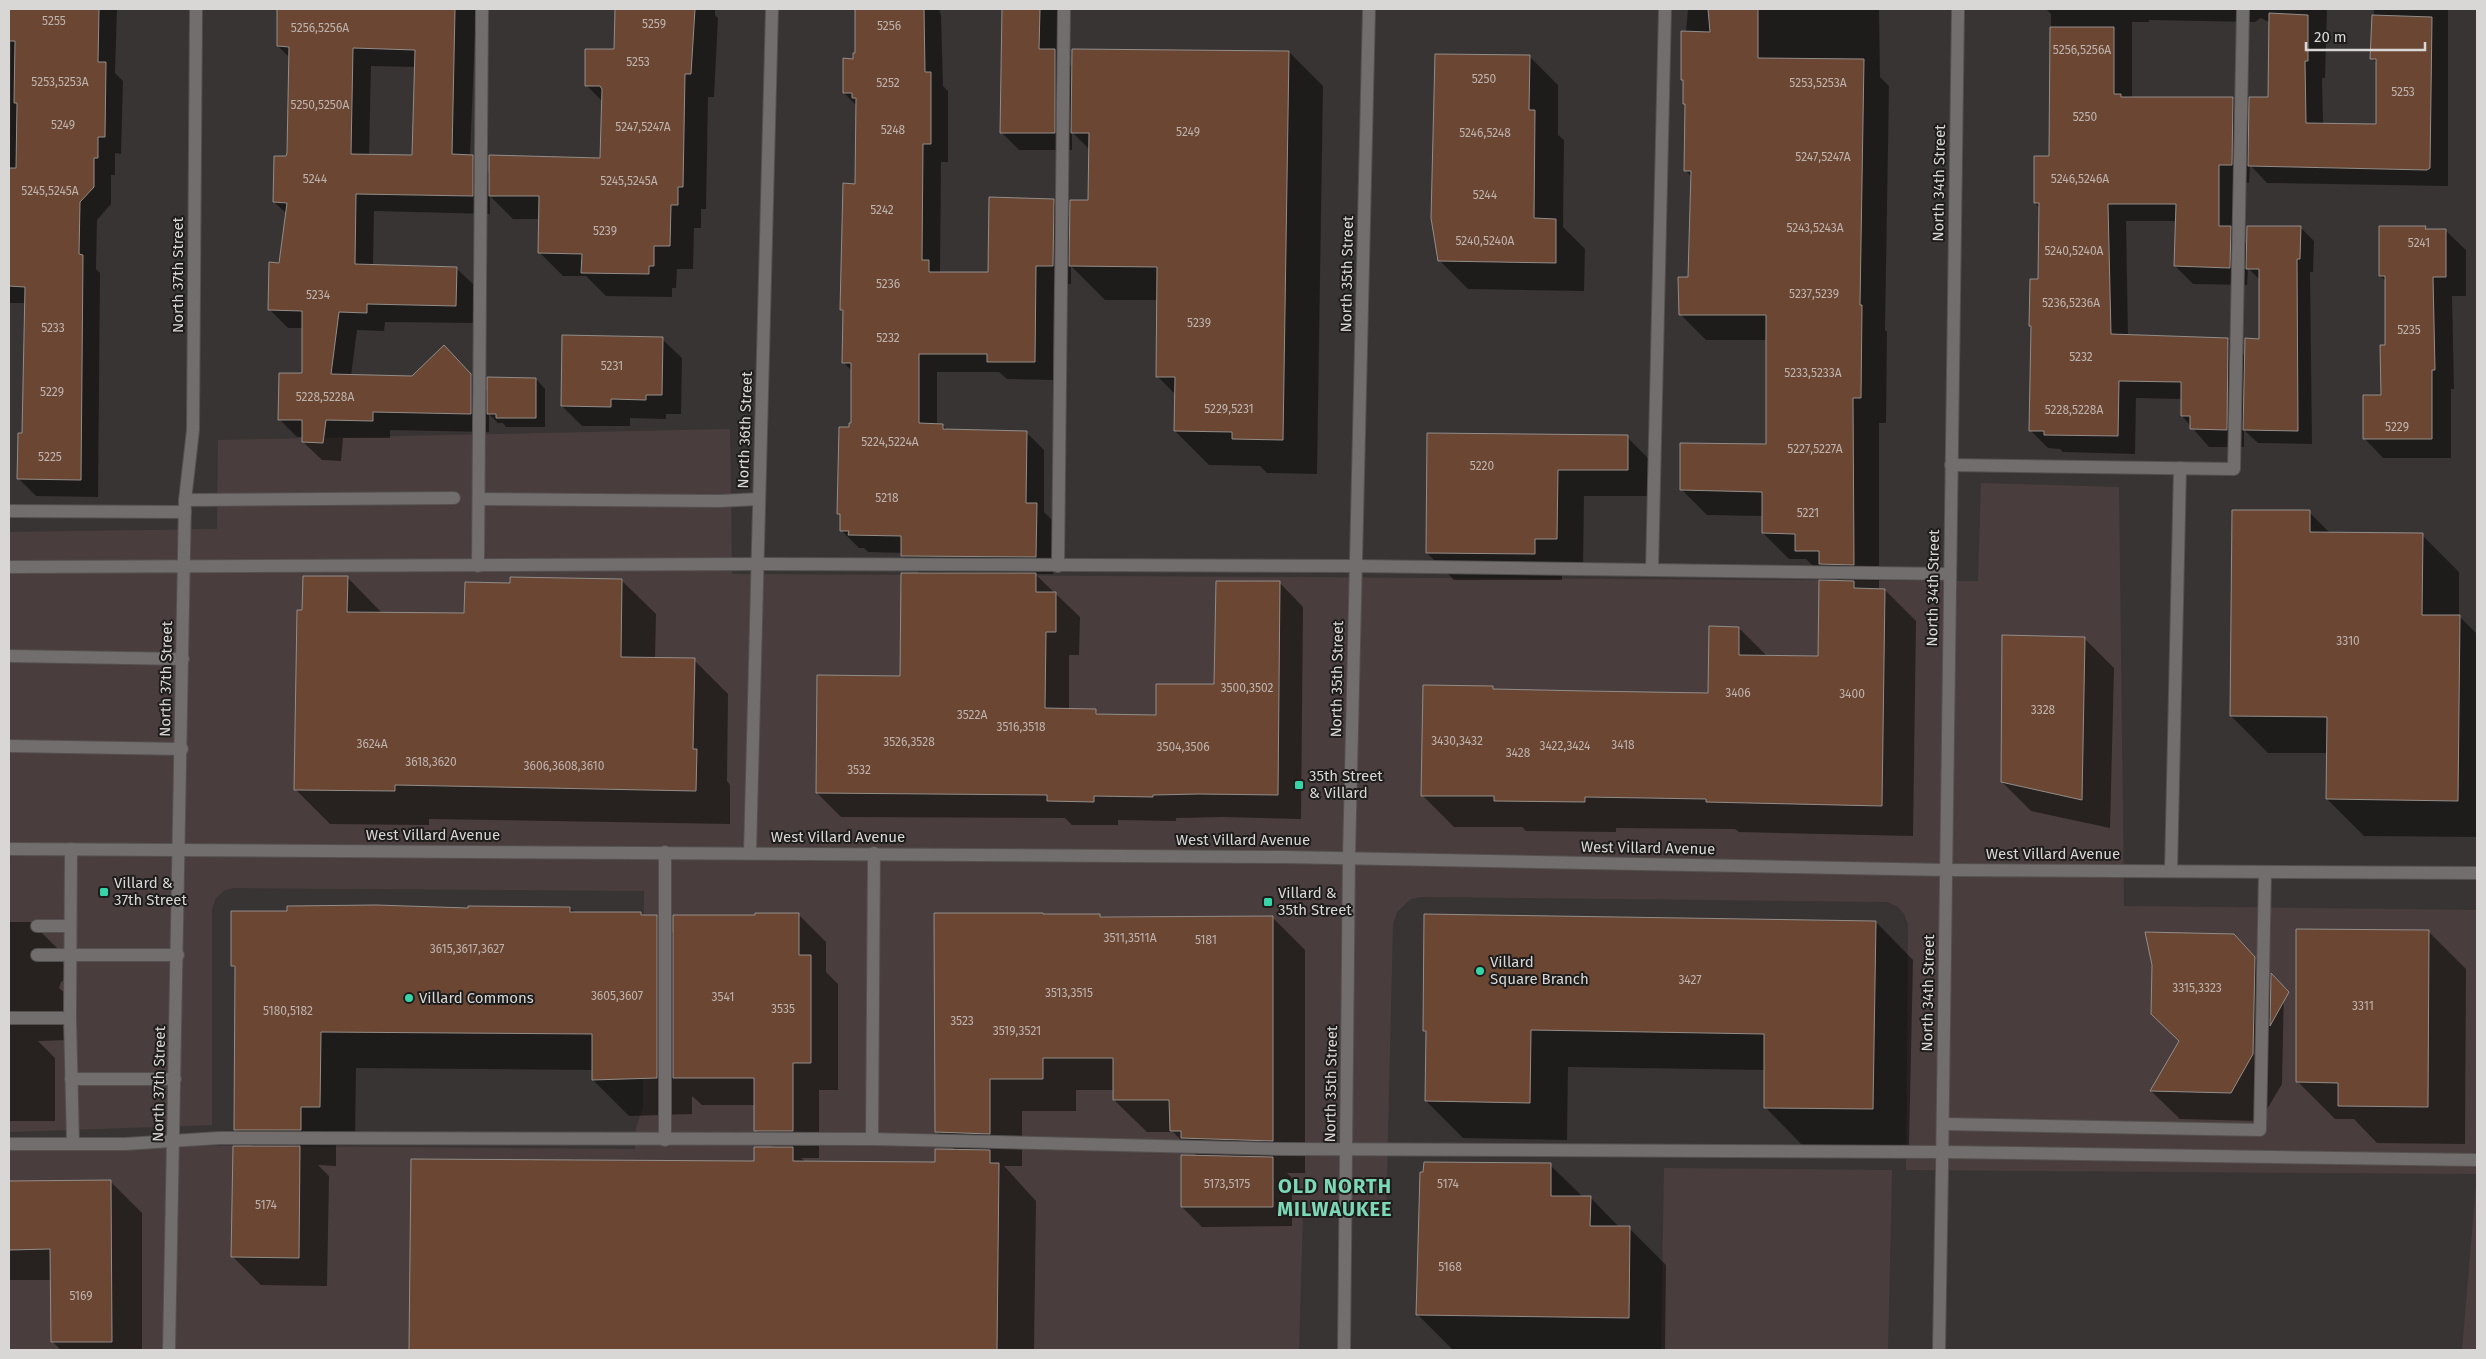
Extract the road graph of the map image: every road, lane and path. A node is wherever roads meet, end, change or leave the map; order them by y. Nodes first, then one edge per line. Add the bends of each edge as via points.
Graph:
1 (196, 9) edge
2 (482, 9) edge
3 (772, 9) edge
4 (1064, 9) edge
5 (1369, 9) edge
6 (1665, 9) edge
7 (1958, 9) edge
8 (2243, 9) edge
9 (1951, 465) junction
10 (2180, 468) junction
11 (454, 498) dead end
12 (759, 498) junction
13 (479, 499) junction
14 (186, 506) junction
15 (9, 511) edge
16 (757, 564) junction
17 (478, 566) junction
18 (1058, 566) junction
19 (1356, 566) junction
20 (9, 567) edge
21 (184, 568) junction
22 (1652, 570) junction
23 (1950, 574) junction
24 (9, 656) edge
25 (183, 659) junction
26 (9, 746) edge
27 (182, 749) junction
28 (9, 849) edge
29 (71, 849) junction
30 (180, 851) junction
31 (665, 852) junction
32 (750, 853) junction
33 (874, 853) junction
34 (1350, 857) junction
35 (1946, 870) junction
36 (2171, 871) junction
37 (2265, 872) junction
38 (2477, 873) edge
39 (36, 926) dead end
40 (70, 926) junction
41 (36, 955) dead end
42 (70, 955) junction
43 (178, 955) junction
44 (9, 1018) edge
45 (70, 1018) junction
46 (71, 1079) junction
47 (175, 1079) junction
48 (1943, 1124) junction
49 (872, 1139) junction
50 (665, 1140) junction
51 (174, 1141) junction
52 (9, 1144) edge
53 (73, 1144) junction
54 (1347, 1150) junction
55 (1942, 1152) junction
56 (2477, 1160) edge
57 (169, 1350) edge
58 (1344, 1350) edge
59 (1939, 1350) edge

1 - 14 street, North 37th Street via 193,430
2 - 13 street
3 - 12 street, North 36th Street
4 - 18 street
5 - 19 street, North 35th Street
6 - 22 street
7 - 9 street, North 34th Street
8 - 10 street via 2234,469
9 - 10 street
9 - 23 street, North 34th Street
10 - 36 street
11 - 14 street
12 - 13 street via 719,501
12 - 16 street, North 36th Street
13 - 17 street
14 - 15 street
14 - 21 street, North 37th Street
16 - 17 street
16 - 18 street
16 - 32 street, North 36th Street
17 - 21 street
18 - 19 street
19 - 22 street
19 - 34 street, North 35th Street
20 - 21 street
21 - 25 street, North 37th Street
22 - 23 street
23 - 35 street, North 34th Street
24 - 25 street
25 - 27 street, North 37th Street
26 - 27 street
27 - 30 street, North 37th Street
28 - 29 street, West Villard Avenue
29 - 30 street, West Villard Avenue
29 - 40 street
30 - 31 street, West Villard Avenue
30 - 43 street, North 37th Street
31 - 32 street, West Villard Avenue
31 - 50 street
32 - 33 street, West Villard Avenue
33 - 34 street, West Villard Avenue
33 - 49 street
34 - 35 street, West Villard Avenue
34 - 54 street, North 35th Street
35 - 36 street, West Villard Avenue
35 - 48 street, North 34th Street
36 - 37 street, West Villard Avenue
37 - 38 street, West Villard Avenue
37 - 48 street via 2260,1130
39 - 40 street
40 - 42 street
41 - 42 street
42 - 43 street
42 - 45 street
43 - 47 street, North 37th Street
44 - 45 street
45 - 46 street
46 - 47 street
46 - 53 street
47 - 51 street, North 37th Street
48 - 55 street, North 34th Street
49 - 50 street
49 - 54 street
50 - 51 street via 219,1138
51 - 53 street
51 - 57 street, North 37th Street
52 - 53 street
54 - 55 street
54 - 58 street, North 35th Street
55 - 56 street
55 - 59 street, North 34th Street

